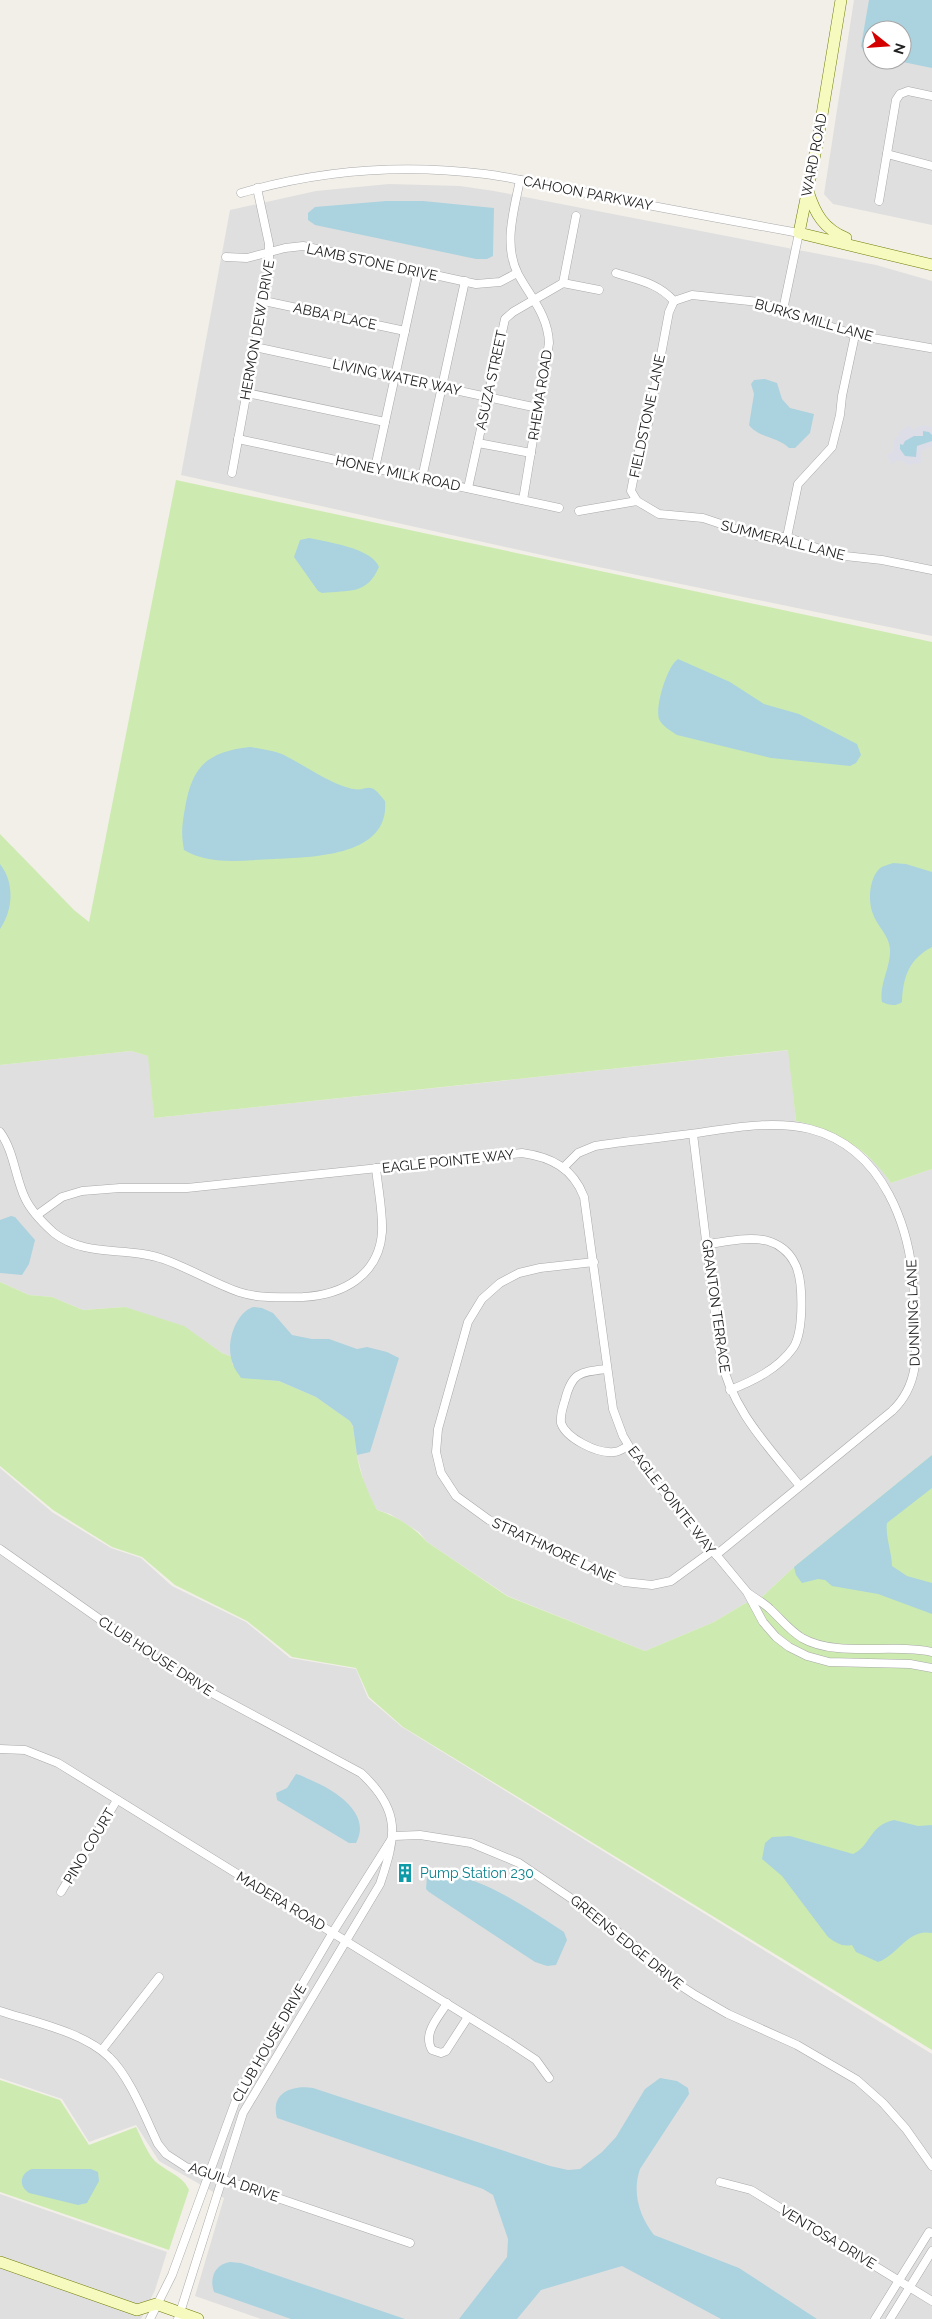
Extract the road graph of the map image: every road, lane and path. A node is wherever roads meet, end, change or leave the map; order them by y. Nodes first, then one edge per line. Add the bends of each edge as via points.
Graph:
1 (841, 0) edge
2 (932, 96) edge
3 (887, 154) junction
4 (932, 166) edge
5 (520, 180) junction
6 (257, 188) junction
7 (808, 189) junction
8 (241, 193) dead end
9 (879, 201) dead end
10 (576, 216) dead end
11 (798, 233) junction
12 (871, 249) junction
13 (270, 251) junction
14 (226, 258) dead end
15 (932, 265) edge
16 (418, 271) junction
17 (518, 273) junction
18 (616, 273) dead end
19 (465, 282) junction
20 (563, 283) junction
21 (599, 290) dead end
22 (264, 301) junction
23 (535, 301) junction
24 (674, 301) junction
25 (783, 310) junction
26 (405, 331) junction
27 (855, 335) junction
28 (256, 347) junction
29 (930, 348) dead end
30 (395, 377) junction
31 (442, 387) junction
32 (247, 393) junction
33 (487, 397) junction
34 (538, 408) junction
35 (385, 422) junction
36 (238, 439) junction
37 (478, 443) junction
38 (531, 453) junction
39 (375, 468) junction
40 (232, 472) dead end
41 (422, 478) junction
42 (468, 488) junction
43 (523, 500) junction
44 (637, 501) junction
45 (559, 508) dead end
46 (579, 511) dead end
47 (786, 537) junction
48 (932, 570) edge
49 (0, 1132) edge
50 (693, 1134) junction
51 (564, 1167) junction
52 (376, 1168) junction
53 (37, 1215) junction
54 (707, 1244) junction
55 (594, 1262) junction
56 (607, 1369) junction
57 (730, 1390) junction
58 (628, 1446) junction
59 (799, 1485) junction
60 (0, 1549) edge
61 (714, 1553) junction
62 (747, 1592) junction
63 (932, 1652) edge
64 (932, 1668) edge
65 (0, 1749) edge
66 (117, 1800) junction
67 (394, 1836) junction
68 (61, 1892) dead end
69 (333, 1932) junction
70 (345, 1940) junction
71 (160, 1977) dead end
72 (447, 2003) junction
73 (0, 2011) edge
74 (468, 2017) junction
75 (102, 2050) junction
76 (549, 2078) dead end
77 (932, 2166) edge
78 (207, 2174) junction
79 (221, 2178) junction
80 (720, 2182) dead end
81 (932, 2233) edge
82 (410, 2243) dead end
83 (932, 2251) edge
84 (0, 2262) edge
85 (899, 2280) junction
86 (910, 2287) junction
87 (932, 2300) edge
88 (156, 2304) junction
89 (140, 2314) edge
90 (179, 2316) edge
91 (150, 2319) edge
92 (198, 2319) edge
93 (875, 2319) edge
94 (890, 2319) edge

1 - 7 street, WARD ROAD
2 - 3 street via 908,91 900,94 896,100
3 - 4 street
3 - 9 street
5 - 6 street, CAHOON PARKWAY via 456,171 384,169 317,176
5 - 11 street, CAHOON PARKWAY
5 - 17 street, RHEMA ROAD via 511,235 511,250
6 - 8 street, CAHOON PARKWAY
6 - 13 street, HERMON DEW DRIVE
7 - 11 street, WARD ROAD
7 - 12 street via 816,213 825,226
10 - 20 street
11 - 12 street, CAHOON PARKWAY
11 - 25 street, WARD ROAD
12 - 15 street, CAHOON PARKWAY
13 - 14 street, LAMB STONE DRIVE via 247,258
13 - 16 street, LAMB STONE DRIVE via 294,246 313,247
13 - 22 street, HERMON DEW DRIVE
16 - 19 street, LAMB STONE DRIVE
16 - 26 street
17 - 19 street, LAMB STONE DRIVE via 492,284
17 - 23 street, RHEMA ROAD
18 - 24 street via 655,285
19 - 31 street
20 - 21 street
20 - 23 street, ASUZA STREET
22 - 26 street, ABBA PLACE
22 - 28 street, HERMON DEW DRIVE
23 - 33 street, ASUZA STREET via 505,320
23 - 34 street, RHEMA ROAD via 548,332 548,354
24 - 25 street, BURKS MILL LANE via 692,296 759,302
24 - 44 street, FIELDSTONE LANE via 631,491
25 - 27 street, BURKS MILL LANE
26 - 30 street
27 - 29 street, BURKS MILL LANE
27 - 47 street via 832,447 798,484
28 - 30 street, LIVING WATER WAY
28 - 32 street, HERMON DEW DRIVE
30 - 31 street, LIVING WATER WAY
30 - 35 street
31 - 33 street, LIVING WATER WAY
31 - 41 street
32 - 35 street
32 - 36 street, HERMON DEW DRIVE
33 - 34 street, LIVING WATER WAY
33 - 37 street, ASUZA STREET
34 - 38 street, RHEMA ROAD
35 - 39 street
36 - 39 street, HONEY MILK ROAD
36 - 40 street, HERMON DEW DRIVE
37 - 38 street
37 - 42 street, ASUZA STREET
38 - 43 street, RHEMA ROAD
39 - 41 street, HONEY MILK ROAD
41 - 42 street, HONEY MILK ROAD
42 - 43 street, HONEY MILK ROAD
43 - 45 street, HONEY MILK ROAD
44 - 46 street
44 - 47 street, SUMMERALL LANE via 654,513 703,518 757,536
47 - 48 street, SUMMERALL LANE via 836,555
49 - 53 street via 7,1142 26,1200
50 - 51 street, DUNNING LANE via 595,1146 578,1153
50 - 54 street, GRANTON TERRACE
50 - 59 street, DUNNING LANE via 776,1126 811,1129 830,1137 854,1151 876,1174 888,1191 905,1232 914,1283 916,1362 911,1385 892,1411
51 - 52 street, EAGLE POINTE WAY via 549,1159 522,1153
51 - 55 street, EAGLE POINTE WAY via 576,1180 584,1197
52 - 53 street, EAGLE POINTE WAY via 187,1188 82,1191 62,1197
52 - 53 street via 382,1231 377,1254 358,1280 321,1296 268,1297 240,1292 162,1258 77,1245 56,1234
54 - 57 street, GRANTON TERRACE via 720,1355
54 - 57 street via 768,1241 786,1251 798,1273 800,1328 796,1344 764,1374
55 - 56 street, EAGLE POINTE WAY
55 - 61 street, STRATHMORE LANE via 519,1273 500,1282 482,1299 468,1322 438,1429 436,1452 441,1473 456,1496 489,1520 624,1582 652,1585 671,1581
56 - 58 street, EAGLE POINTE WAY via 615,1418
56 - 58 street via 580,1373 571,1381 561,1422 572,1438 607,1452 617,1452
57 - 59 street, GRANTON TERRACE via 747,1422
58 - 61 street, EAGLE POINTE WAY
59 - 61 street, DUNNING LANE
60 - 67 street, CLUB HOUSE DRIVE via 197,1685 361,1774 373,1785 390,1813
61 - 62 street, EAGLE POINTE WAY
62 - 63 street, EAGLE POINTE WAY via 789,1629 817,1644
62 - 64 street, EAGLE POINTE WAY via 763,1622 776,1637 807,1656 829,1662 910,1664
65 - 66 street, MADERA ROAD via 25,1750 47,1757
66 - 68 street, PINO COURT
66 - 69 street, MADERA ROAD
67 - 69 street, CLUB HOUSE DRIVE
67 - 70 street, CLUB HOUSE DRIVE via 380,1884
67 - 77 street, GREENS EDGE DRIVE via 420,1835 471,1843 519,1863 606,1922 663,1974 695,1996 813,2053 857,2080 906,2129
69 - 70 street, MADERA ROAD
69 - 78 street, CLUB HOUSE DRIVE via 239,2092
70 - 72 street, MADERA ROAD
70 - 79 street, CLUB HOUSE DRIVE via 243,2112
71 - 75 street
72 - 74 street, MADERA ROAD
72 - 74 street via 428,2038 432,2050 446,2051
73 - 75 street, AGUILA DRIVE via 88,2041
74 - 76 street, MADERA ROAD via 533,2057
75 - 78 street, AGUILA DRIVE via 117,2066 166,2154 186,2167
78 - 79 street, AGUILA DRIVE
78 - 88 street, CLUB HOUSE DRIVE via 172,2275
79 - 82 street, AGUILA DRIVE
79 - 90 street, CLUB HOUSE DRIVE
80 - 85 street, VENTOSA DRIVE via 751,2190
81 - 85 street via 929,2232
83 - 86 street
84 - 89 street
85 - 86 street, VENTOSA DRIVE
85 - 93 street
86 - 87 street, VENTOSA DRIVE
86 - 94 street
88 - 89 street
88 - 90 street
88 - 91 street, CLUB HOUSE DRIVE
90 - 92 street

